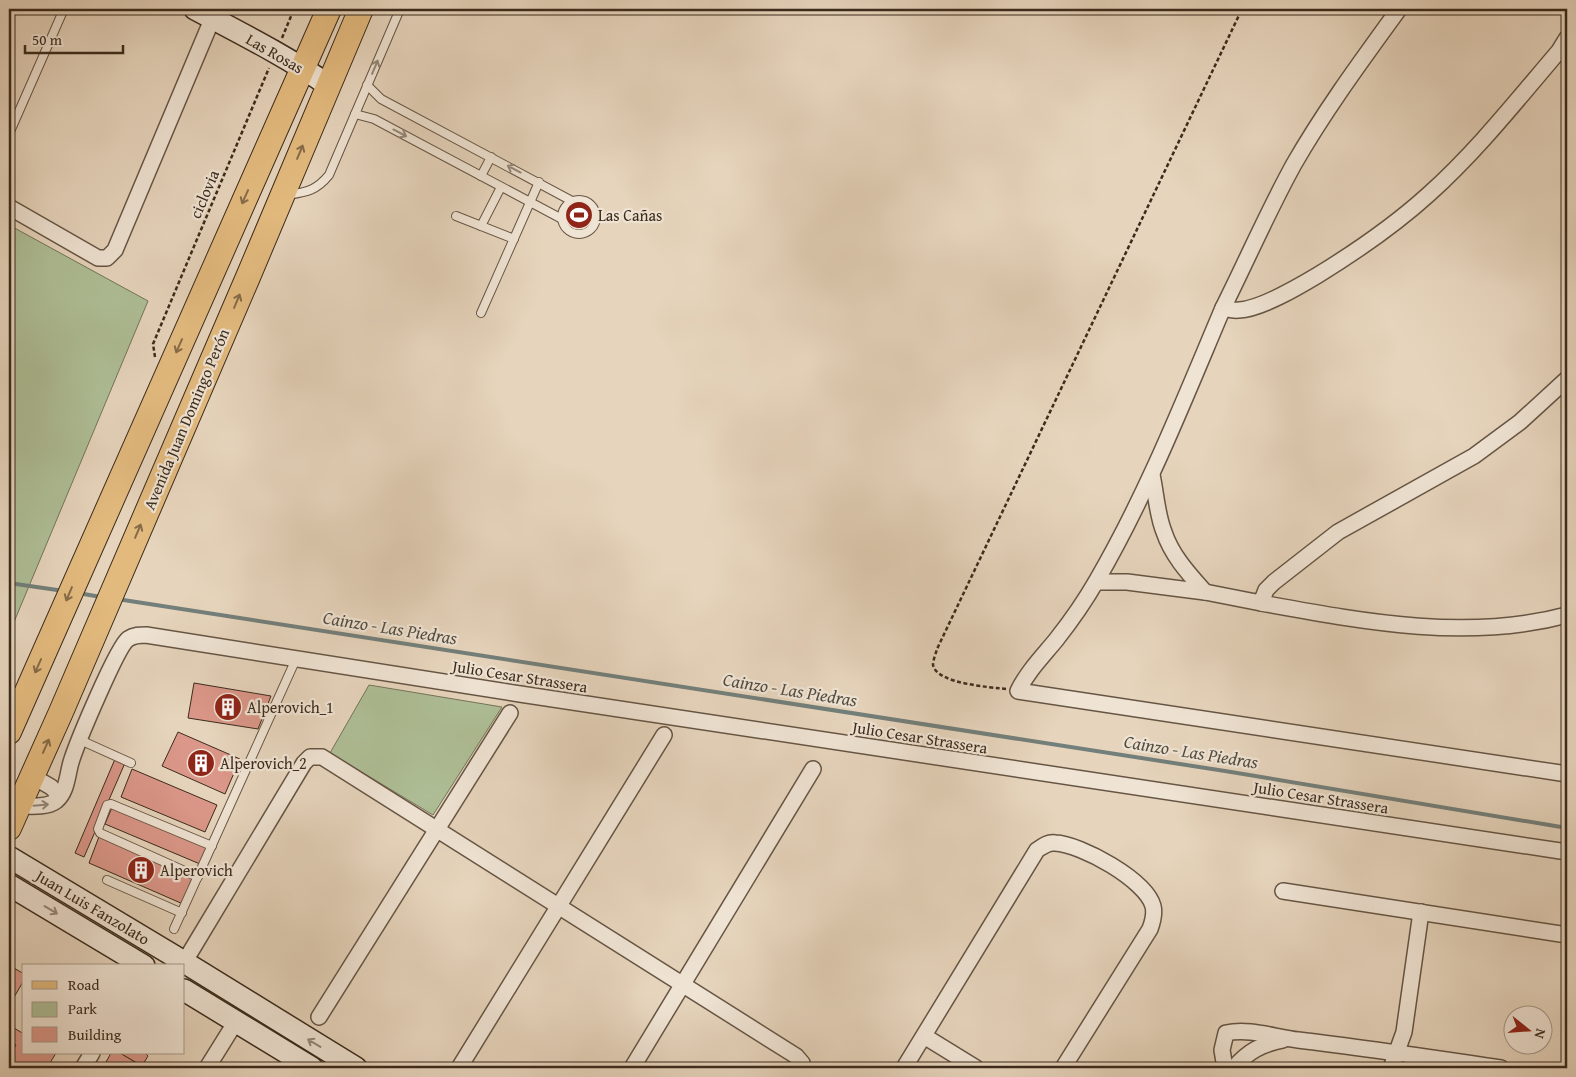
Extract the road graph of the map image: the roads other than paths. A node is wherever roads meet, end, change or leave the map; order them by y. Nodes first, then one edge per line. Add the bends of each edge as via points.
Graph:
1 (328, 9) edge
2 (361, 9) edge
3 (400, 9) edge
4 (1399, 9) edge
5 (63, 11) dead end
6 (208, 12) edge
7 (1567, 38) edge
8 (1563, 47) edge
9 (303, 68) junction
10 (328, 85) junction
11 (367, 85) junction
12 (355, 114) junction
13 (9, 134) edge
14 (491, 157) junction
15 (481, 176) junction
16 (539, 182) junction
17 (501, 187) junction
18 (282, 195) junction
19 (572, 201) junction
20 (531, 203) junction
21 (9, 207) edge
22 (456, 216) dead end
23 (562, 219) junction
24 (481, 226) junction
25 (514, 239) junction
26 (216, 263) junction
27 (248, 277) junction
28 (1224, 308) junction
29 (481, 313) dead end
30 (1567, 379) edge
31 (1152, 475) junction
32 (1097, 582) junction
33 (1206, 592) junction
34 (1261, 602) junction
35 (1567, 616) edge
36 (296, 659) junction
37 (510, 713) dead end
38 (9, 732) edge
39 (664, 735) dead end
40 (80, 740) junction
41 (131, 763) dead end
42 (813, 769) dead end
43 (1567, 774) edge
44 (32, 776) junction
45 (60, 796) junction
46 (18, 806) junction
47 (9, 828) edge
48 (437, 830) junction
49 (212, 846) junction
50 (1567, 852) edge
51 (9, 857) edge
52 (198, 877) junction
53 (107, 880) dead end
54 (9, 885) edge
55 (1283, 891) dead end
56 (558, 907) junction
57 (182, 912) junction
58 (1421, 912) junction
59 (174, 929) dead end
60 (1567, 935) edge
61 (141, 964) edge
62 (183, 964) edge
63 (185, 965) edge
64 (682, 985) junction
65 (185, 991) edge
66 (319, 1017) dead end
67 (236, 1023) junction
68 (924, 1036) junction
69 (1289, 1039) junction
70 (1398, 1052) junction
71 (91, 1054) edge
72 (83, 1068) edge
73 (207, 1068) edge
74 (312, 1068) edge
75 (356, 1068) edge
76 (459, 1068) edge
77 (632, 1068) edge
78 (800, 1068) edge
79 (904, 1068) edge
80 (976, 1068) edge
81 (1063, 1068) edge
82 (1226, 1068) edge
83 (1234, 1068) edge
84 (1391, 1068) edge
85 (1501, 1068) edge

1 - 9 main road
2 - 10 main road, Avenida Juan Domingo Perón
11 -> 3 lane
4 - 28 street via 1329,106 1301,153
5 - 13 lane
6 - 9 street, Las Rosas
6 - 21 street via 115,250 107,258 98,258
7 - 8 street
8 - 28 street via 1459,165 1376,238 1273,299 1250,309
9 - 10 street, Las Rosas
9 -> 26 main road
18 -> 10 main road, Avenida Juan Domingo Perón
11 - 12 lane
11 - 14 lane via 382,100
12 -> 15 lane via 374,119
12 - 18 lane via 329,175 320,186 306,192
14 - 15 lane
16 -> 14 lane
15 - 17 lane
16 - 19 lane
16 - 20 lane
17 - 20 lane
17 - 24 lane
18 - 27 main road, Avenida Juan Domingo Perón
19 - 23 lane via 564,208
19 - 23 lane via 583,200 592,206 596,217 592,228 582,233 571,232
20 - 23 lane
20 - 25 lane
22 - 24 lane
24 - 25 lane
25 - 29 lane
26 - 27 main road
26 -> 38 main road
44 -> 27 main road, Avenida Juan Domingo Perón
28 - 31 street
30 - 34 street via 1520,422 1474,456 1338,532 1274,582
31 - 32 street
31 - 33 street via 1163,531 1172,552
32 - 33 street via 1127,582
32 - 43 street via 1072,620 1026,675 1018,691
33 - 34 street
34 - 35 street via 1328,615 1422,626 1531,624
36 - 40 street, Julio Cesar Strassera via 135,635 120,650
36 - 49 lane
36 - 50 street, Julio Cesar Strassera
37 - 48 street
39 - 56 street
40 - 41 lane
40 - 45 street
42 - 64 street
44 - 45 street
44 - 46 main road, Avenida Juan Domingo Perón
46 -> 45 street via 46,805 54,803
46 - 47 main road, Avenida Juan Domingo Perón
48 - 56 street
48 - 62 street via 322,757 310,757
48 - 66 street
49 - 52 lane
49 - 52 lane via 107,805 98,828 100,833
51 - 62 street, Juan Luis Fanzolato
52 - 57 lane
53 - 57 lane
54 -> 61 street, Juan Luis Fanzolato
55 - 58 street
56 - 64 street
56 - 76 street
57 - 59 lane
58 - 60 street
58 - 70 street via 1404,1032
75 -> 63 street, Juan Luis Fanzolato
64 - 77 street
64 - 78 street via 796,1056 802,1063
65 - 67 street
67 - 73 street
67 - 74 street
68 - 79 street
68 - 80 street
68 - 81 street via 1037,850 1045,844 1054,843 1080,850 1117,869 1148,896 1154,906 1150,929
69 - 70 street
69 - 82 street via 1239,1030 1226,1033 1222,1050
69 - 83 street via 1256,1048
70 - 84 street
70 - 85 street
71 - 72 street

